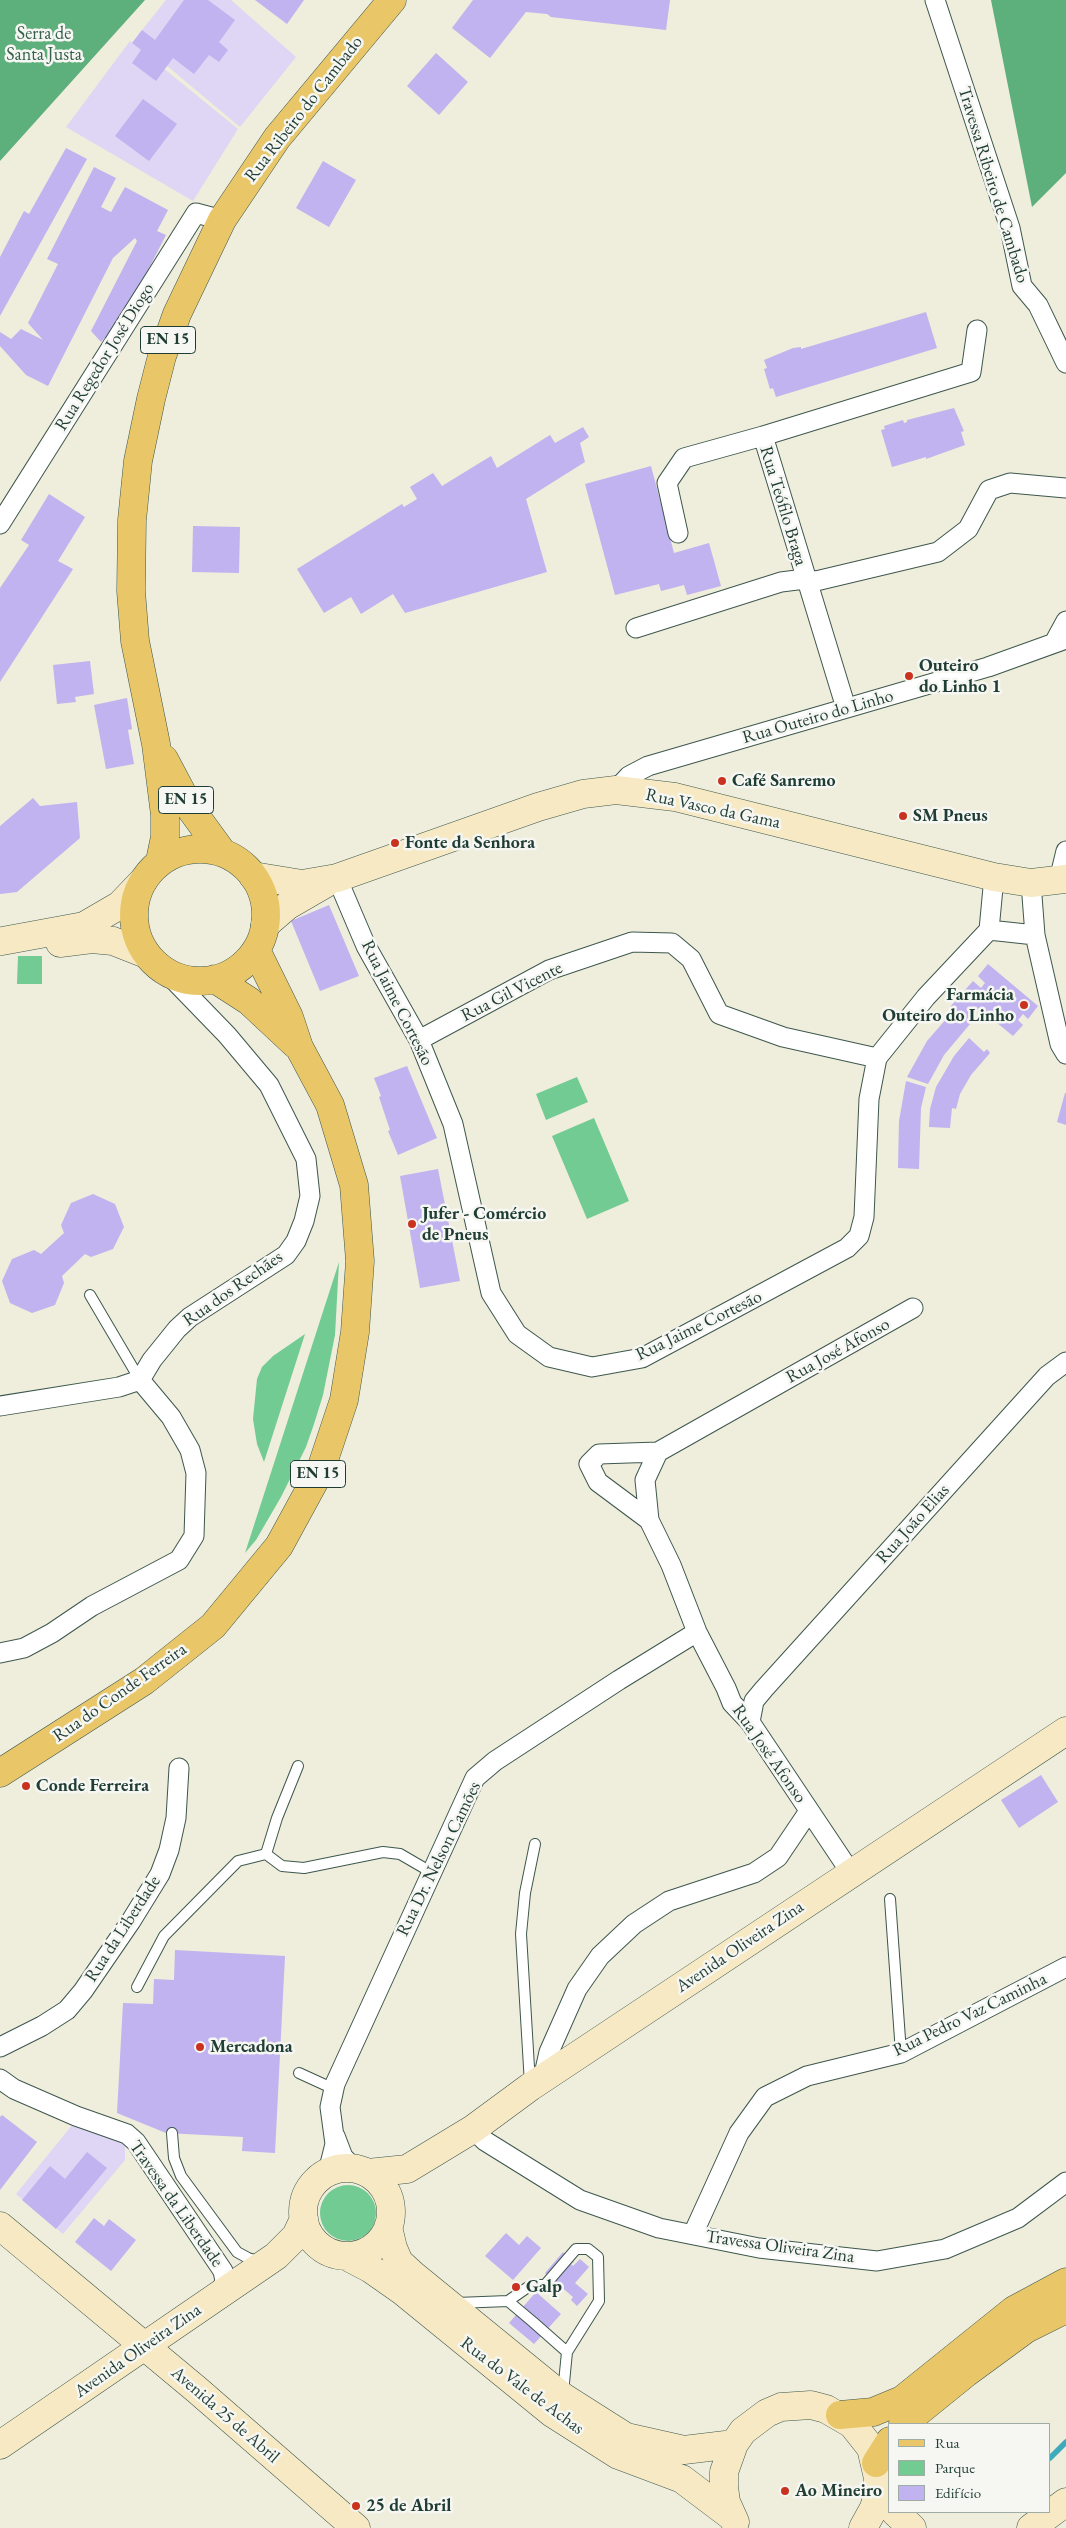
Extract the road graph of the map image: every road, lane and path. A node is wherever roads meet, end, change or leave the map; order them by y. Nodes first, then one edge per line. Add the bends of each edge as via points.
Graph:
1 (392, 0) edge
2 (935, 0) edge
3 (222, 220) junction
4 (977, 330) dead end
5 (1066, 363) edge
6 (763, 436) junction
7 (1066, 488) edge
8 (0, 524) edge
9 (678, 533) dead end
10 (805, 579) junction
11 (1066, 621) edge
12 (636, 628) dead end
13 (1060, 641) edge
14 (846, 708) junction
15 (156, 744) junction
16 (616, 790) junction
17 (1066, 851) edge
18 (222, 852) junction
19 (152, 871) junction
20 (253, 876) junction
21 (994, 877) junction
22 (337, 878) junction
23 (1063, 879) edge
24 (1031, 884) junction
25 (989, 930) junction
26 (1035, 935) junction
27 (260, 937) junction
28 (1, 941) edge
29 (156, 963) junction
30 (215, 979) junction
31 (419, 1040) junction
32 (299, 1047) junction
33 (1066, 1054) edge
34 (877, 1058) junction
35 (90, 1295) dead end
36 (913, 1308) dead end
37 (1066, 1362) edge
38 (140, 1380) junction
39 (0, 1406) edge
40 (658, 1452) junction
41 (649, 1520) junction
42 (697, 1632) junction
43 (0, 1653) edge
44 (726, 1688) junction
45 (764, 1689) junction
46 (750, 1722) junction
47 (1066, 1731) edge
48 (298, 1766) dead end
49 (179, 1768) dead end
50 (0, 1773) edge
51 (809, 1811) junction
52 (534, 1844) dead end
53 (266, 1854) junction
54 (431, 1872) junction
55 (851, 1873) junction
56 (890, 1900) dead end
57 (1066, 1967) edge
58 (137, 1987) dead end
59 (0, 2047) edge
60 (901, 2053) junction
61 (299, 2073) dead end
62 (0, 2079) edge
63 (536, 2083) junction
64 (334, 2089) junction
65 (473, 2129) junction
66 (333, 2130) junction
67 (172, 2133) dead end
68 (415, 2164) junction
69 (360, 2171) junction
70 (325, 2174) junction
71 (1066, 2182) edge
72 (390, 2218) junction
73 (304, 2219) junction
74 (0, 2226) edge
75 (693, 2234) junction
76 (320, 2248) junction
77 (348, 2256) junction
78 (272, 2258) junction
79 (1066, 2282) edge
80 (220, 2293) junction
81 (508, 2301) junction
82 (448, 2303) junction
83 (1066, 2309) edge
84 (455, 2335) junction
85 (145, 2347) junction
86 (566, 2352) junction
87 (529, 2395) junction
88 (563, 2397) junction
89 (840, 2416) junction
90 (903, 2423) edge
91 (734, 2444) junction
92 (0, 2445) edge
93 (883, 2452) edge
94 (1066, 2502) edge
95 (888, 2503) edge
96 (898, 2513) edge
97 (735, 2522) edge
98 (342, 2524) edge
99 (863, 2528) edge
100 (912, 2528) edge
101 (1031, 2528) edge

1 - 3 main road, Rua Ribeiro do Cambado / EN 15 via 277,138
2 - 5 street, Travessa Ribeiro de Cambado via 1010,228 1022,286 1038,305
3 - 8 street, Rua Regedor José Diogo via 196,213
3 - 15 main road, Rua Ribeiro do Cambado / EN 15 via 177,314 162,356 138,461 132,520 131,591 135,640
4 - 6 street, Rua Teófilo Braga via 971,372
6 - 9 street via 684,458 667,482
6 - 10 street, Rua Teófilo Braga
7 - 10 street via 1010,483 989,490 968,529 938,552 816,581
10 - 12 street via 781,582
10 - 14 street, Rua Teófilo Braga
11 - 13 street
13 - 14 street, Rua Outeiro do Linho via 988,667
14 - 16 street, Rua Outeiro do Linho via 648,766 629,776
15 - 18 main road, EN 15 via 190,808
15 - 19 main road, EN 15 via 165,837
16 - 21 street, Rua Vasco da Gama via 710,806
16 - 22 street, Rua Vasco da Gama via 584,794 538,807
17 - 23 street
18 - 19 main road via 197,848 184,850
18 - 20 main road
19 - 28 street via 120,905 84,926
19 - 29 main road via 137,892 134,917 139,942
20 - 22 street, Rua Vasco da Gama via 302,884
20 - 27 main road via 264,899
21 - 24 street, Rua Vasco da Gama
21 - 25 street
22 - 27 street, Rua Vasco da Gama via 287,906
22 - 31 street, Rua Jaime Cortesão via 366,946
23 - 24 street, Rua Vasco da Gama
24 - 26 street
25 - 26 street
25 - 34 street via 926,997
26 - 33 street via 1060,1044
27 - 30 main road via 238,968
27 - 32 main road, Rua do Conde Ferreira / EN 15
28 - 29 street via 42,945 92,939 113,941
29 - 30 main road via 189,980
29 - 38 street, Rua dos Rechães via 227,1034 269,1084 306,1160 310,1196 296,1241 286,1255 190,1317 152,1360
30 - 32 main road, Rua do Conde Ferreira / EN 15 via 249,1000
31 - 34 street, Rua Gil Vicente via 549,970 632,942 672,943 691,959 718,1014 783,1037
31 - 34 street, Rua Jaime Cortesão via 453,1124 491,1293 517,1334 549,1357 592,1368 642,1358 847,1248 859,1236 864,1217 869,1099
32 - 50 main road, Rua do Conde Ferreira / EN 15 via 330,1104 354,1185 360,1261 356,1332 344,1400 320,1469 279,1546 213,1626 144,1681
35 - 38 lane
36 - 40 street, Rua José Afonso
37 - 45 street, Rua João Elias via 1047,1376
38 - 39 street via 119,1387
38 - 43 street via 171,1417 190,1450 196,1473 194,1536 179,1560 92,1606 24,1648
40 - 41 street, Rua José Afonso via 645,1480
40 - 41 street, Rua José Afonso via 600,1454 589,1464 598,1482
41 - 42 street, Rua José Afonso
42 - 44 street, Rua José Afonso
42 - 54 street, Rua Dr. Nelson Camões via 619,1680 475,1778
44 - 45 street via 754,1694
44 - 46 street, Rua José Afonso via 732,1703
45 - 46 street, Rua João Elias via 754,1701
46 - 51 street, Rua José Afonso
47 - 55 street, Avenida Oliveira Zina
48 - 53 lane
49 - 59 street, Rua da Liberdade via 176,1818 169,1850 160,1874 131,1921 67,2010
51 - 55 street, Rua José Afonso
51 - 63 street via 778,1857 754,1873 669,1901 634,1924 600,1956 577,1989
52 - 63 lane via 520,1934
53 - 54 lane via 282,1866 304,1868 383,1852 400,1854
53 - 58 lane via 238,1861 164,1936
54 - 64 street, Rua Dr. Nelson Camões
55 - 63 street, Avenida Oliveira Zina
56 - 60 lane
57 - 60 street, Rua Pedro Vaz Caminha
60 - 75 street, Rua Pedro Vaz Caminha via 807,2076 765,2097 739,2133
61 - 64 lane
62 - 80 street, Travessa da Liberdade via 14,2089 76,2116 127,2134 136,2142 223,2271 225,2281
63 - 65 street, Avenida Oliveira Zina
64 - 66 street, Rua Dr. Nelson Camões via 330,2108
65 - 68 street, Avenida Oliveira Zina
65 - 75 street, Travessa Oliveira Zina via 485,2141 580,2200 658,2228
66 - 69 street, Rua Dr. Nelson Camões via 343,2157
66 - 70 street, Rua Dr. Nelson Camões via 333,2154
67 - 78 lane via 174,2158 181,2176 232,2246 237,2252 259,2262
68 - 69 street, Avenida Oliveira Zina via 400,2170
68 - 72 street
69 - 70 street, Avenida Oliveira Zina via 339,2168
69 - 72 street via 383,2188
70 - 73 street, Avenida Oliveira Zina via 306,2195
71 - 75 street, Travessa Oliveira Zina via 1018,2218 945,2249 877,2261 759,2248
72 - 77 street via 384,2236 375,2247 362,2254
72 - 82 street, Rua do Vale de Achas via 393,2248 399,2262
73 - 76 street, Avenida Oliveira Zina via 310,2237
73 - 78 street, Avenida Oliveira Zina via 296,2236
74 - 85 street, Avenida 25 de Abril
76 - 77 street, Avenida Oliveira Zina
76 - 78 street, Avenida Oliveira Zina via 301,2249
77 - 84 street, Rua do Vale de Achas via 384,2277
78 - 80 street, Avenida Oliveira Zina
79 - 89 main road via 1014,2310 902,2400 872,2412
80 - 85 street, Avenida Oliveira Zina
81 - 82 lane
81 - 86 lane
81 - 86 lane via 531,2285 545,2285 576,2249 588,2249 598,2257 600,2301
82 - 84 street
82 - 88 street, Rua do Vale de Achas
83 - 90 main road via 1026,2329
84 - 87 street, Rua do Vale de Achas
85 - 92 street, Avenida Oliveira Zina
85 - 98 street, Avenida 25 de Abril
86 - 88 lane
87 - 88 street
87 - 97 street, Rua do Vale de Achas via 618,2455 682,2478
88 - 91 street, Rua do Vale de Achas via 626,2437 684,2450
89 - 91 street via 811,2405 781,2407 754,2421
89 - 93 street
91 - 97 street via 724,2472 726,2502
93 - 95 street
94 - 101 street
95 - 99 street via 874,2508
96 - 100 street

